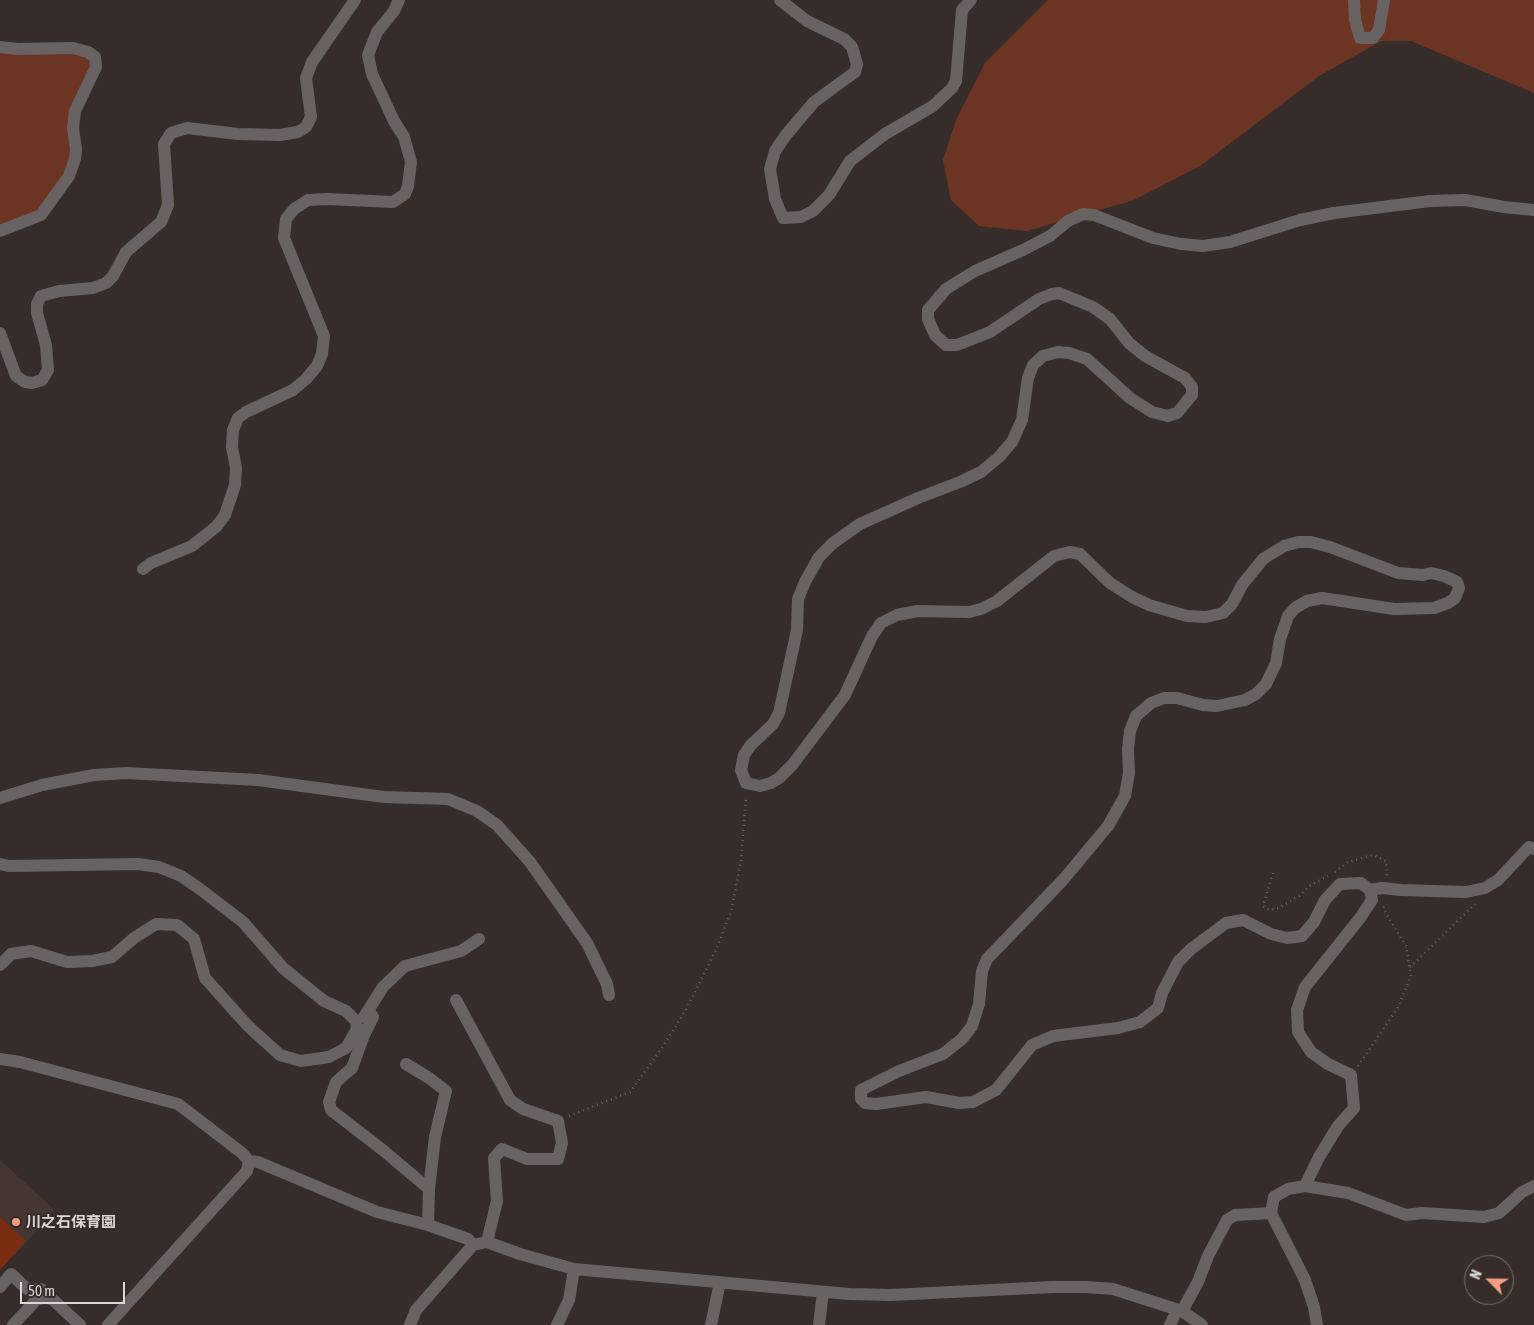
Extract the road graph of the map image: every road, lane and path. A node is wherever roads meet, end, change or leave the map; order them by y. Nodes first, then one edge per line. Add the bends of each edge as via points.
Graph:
1 (355, 0) edge
2 (399, 0) edge
3 (780, 0) edge
4 (971, 0) edge
5 (1354, 0) edge
6 (1384, 0) edge
7 (0, 47) edge
8 (1534, 210) edge
9 (0, 231) edge
10 (0, 333) edge
11 (143, 569) dead end
12 (746, 783) junction
13 (0, 798) edge
14 (1534, 849) edge
15 (0, 864) edge
16 (1273, 873) dead end
17 (1376, 889) junction
18 (1478, 901) dead end
19 (479, 939) dead end
20 (0, 965) edge
21 (1410, 967) junction
22 (609, 995) dead end
23 (456, 1000) dead end
24 (369, 1012) junction
25 (356, 1021) junction
26 (0, 1059) edge
27 (406, 1064) dead end
28 (1351, 1075) junction
29 (558, 1121) junction
30 (249, 1161) junction
31 (1305, 1186) junction
32 (1534, 1186) edge
33 (429, 1189) junction
34 (1271, 1213) junction
35 (428, 1225) junction
36 (486, 1242) junction
37 (473, 1245) junction
38 (574, 1269) junction
39 (720, 1282) junction
40 (0, 1287) edge
41 (823, 1292) junction
42 (46, 1298) junction
43 (1179, 1311) junction
44 (13, 1325) edge
45 (80, 1325) edge
46 (108, 1325) edge
47 (410, 1325) edge
48 (557, 1325) edge
49 (710, 1325) edge
50 (819, 1325) edge
51 (1170, 1325) edge
52 (1202, 1325) edge
53 (1317, 1325) edge

1 - 10 street via 312,62 306,78 311,117 306,127 280,135 187,128 171,132 164,144 168,206 161,222 126,252 106,283 41,296 37,312 46,345 48,370 42,380 25,382 16,376
2 - 11 street via 377,32 368,55 372,74 404,137 409,154 411,162 405,194 393,202 308,200 286,219 284,238 324,336 322,354 317,366 293,390 238,418 232,447 235,485 225,515 217,526 192,546
3 - 4 street via 807,21 844,39 852,47 857,64 855,72 814,102 775,151 770,169 774,199 783,218 813,211 829,195 850,161 885,134 933,106 952,88 956,81 962,10
5 - 6 street via 1360,38 1373,38 1379,30
7 - 9 street via 73,48 95,57 96,67 75,112 75,159 68,176 40,215
8 - 12 street via 1465,200 1430,201 1317,216 1230,242 1203,246 1153,238 1094,215 1083,214 1050,236 975,270 946,289 928,310 928,319 935,335 946,345 957,345 990,332 1039,299 1059,294 1093,306 1105,315 1145,356 1185,378 1192,387 1192,395 1177,412 1168,416 1152,412 1130,398 1087,359 1058,352 1043,356 1033,365 1028,378 1022,420 1012,442 999,457 981,472 860,524 819,557 798,599 797,630 779,713 744,755 741,770
12 - 17 street via 760,786 772,783 793,764 845,696 881,623 897,615 981,609 997,601 1054,556 1070,552 1080,554 1110,583 1132,598 1187,616 1206,618 1223,613 1232,604 1242,585 1263,559 1284,546 1311,542 1330,546 1398,573 1444,576 1457,582 1459,588 1455,598 1434,608 1394,609 1322,598 1306,601 1288,616 1276,663 1266,684 1256,694 1217,706 1177,698 1151,702 1136,716 1130,731 1125,796 1108,826 1063,880 987,959 972,1026 944,1054 861,1090 861,1099 865,1103 876,1104 926,1097 973,1102 996,1090 1032,1045 1053,1036 1140,1022 1158,1008 1178,962 1190,949 1226,923 1243,920 1271,934 1288,938 1302,936 1314,922 1325,900 1340,884 1361,883
12 - 29 path via 741,861 731,912 687,1008 630,1092
13 - 22 street via 94,774 126,772 258,780 384,797 448,798 477,811 497,825 530,862 587,943
14 - 17 street via 1529,847 1498,880 1485,888 1466,892
15 - 25 street via 138,864 159,867 181,876 243,922 283,968 324,1001 346,1011
16 - 17 path via 1263,906 1269,910 1280,908 1348,862 1373,855 1386,861 1388,874
17 - 21 path via 1384,910 1406,946
17 - 28 street via 1364,912 1305,987 1297,1010 1298,1032 1311,1052
18 - 21 path
19 - 24 street via 461,951 405,966 382,987
20 - 25 street via 11,954 32,951 67,962 112,957 156,924 177,925 194,939 205,978 248,1026 280,1055 301,1061 329,1057 346,1048 357,1029
21 - 28 path via 1411,976 1397,1008
23 - 29 street via 510,1100 522,1109
24 - 25 street via 362,1020
24 - 33 street via 373,1017 352,1068 336,1082 329,1102 331,1110
26 - 30 street via 178,1104
27 - 33 street via 446,1091 435,1137
28 - 31 street via 1354,1108 1338,1126
29 - 36 street via 562,1143 558,1158 527,1159 502,1149 494,1158 497,1201
30 - 35 street via 377,1212
30 - 46 street via 247,1171
31 - 32 street via 1348,1194 1406,1215 1484,1217 1499,1213 1522,1192
31 - 34 street via 1288,1189 1274,1197
33 - 35 street
34 - 43 street via 1235,1215 1228,1220 1198,1282
34 - 53 street via 1305,1280
35 - 37 street via 468,1239
36 - 37 street
36 - 38 street
37 - 47 street via 416,1310
38 - 39 street
38 - 48 street via 569,1300
39 - 41 street
39 - 49 street
40 - 42 street via 12,1274 27,1289 41,1289
41 - 43 street via 891,1295 1086,1287 1113,1289
41 - 50 street
42 - 44 street via 37,1299
42 - 45 street via 52,1299
43 - 51 street
43 - 52 street

